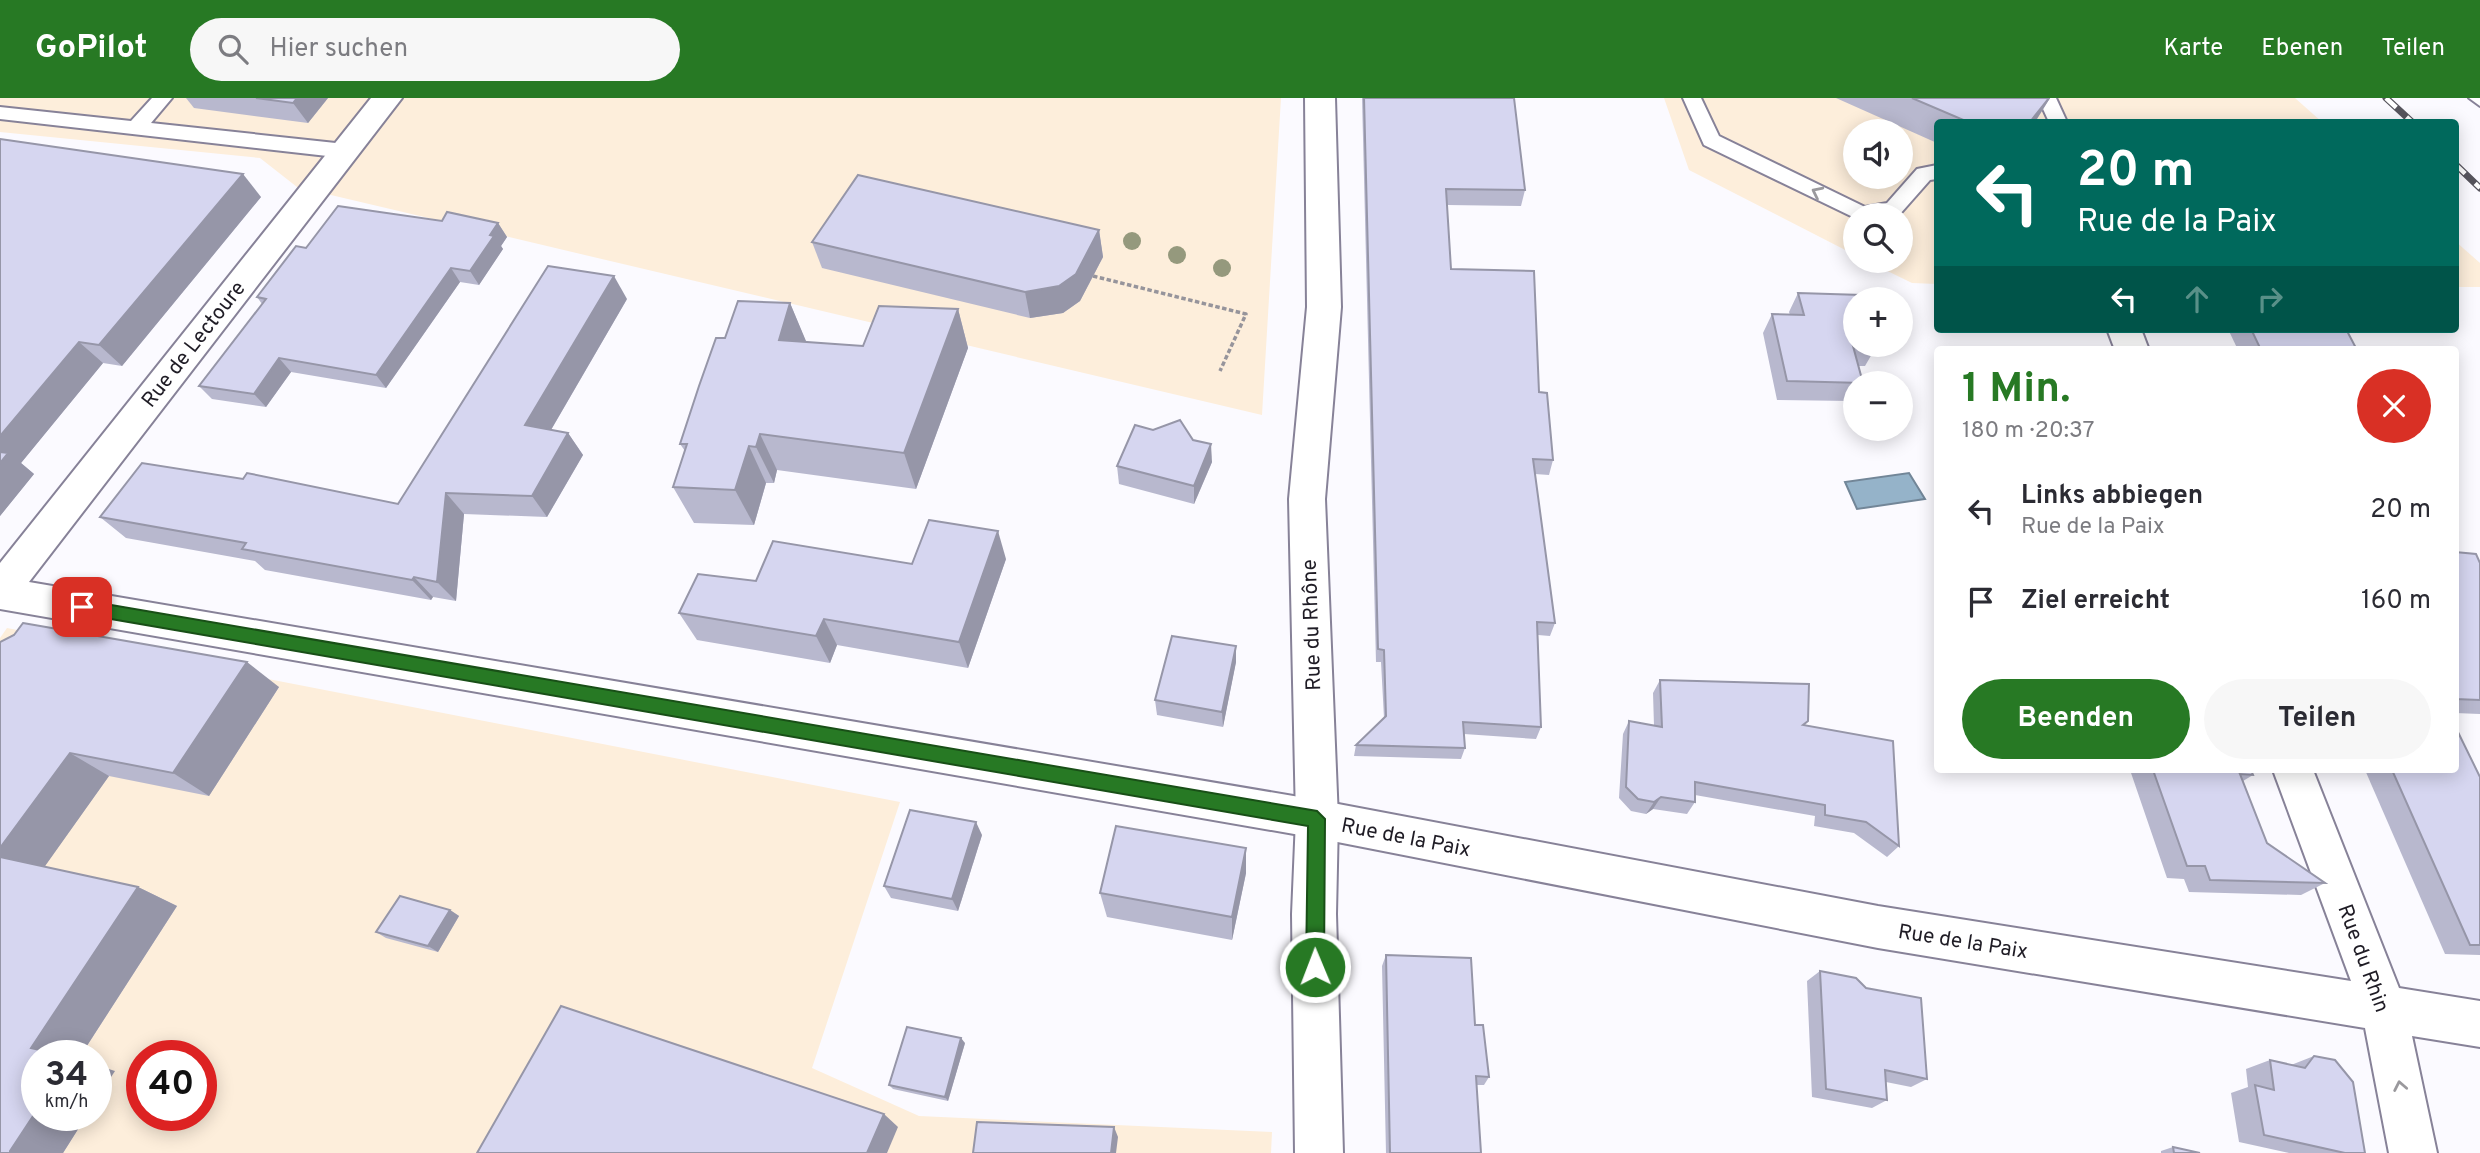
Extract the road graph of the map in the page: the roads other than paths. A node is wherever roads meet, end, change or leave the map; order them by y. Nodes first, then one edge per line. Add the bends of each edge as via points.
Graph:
1 (163, 98) edge
2 (387, 98) edge
3 (1320, 98) edge
4 (1692, 98) edge
5 (2047, 98) edge
6 (0, 113) edge
7 (2057, 119) edge
8 (136, 128) junction
9 (345, 151) junction
10 (1934, 172) edge
11 (0, 592) edge
12 (2294, 773) edge
13 (1317, 819) junction
14 (2384, 1008) junction
15 (2480, 1024) edge
16 (1319, 1153) edge
17 (2413, 1153) edge

1 - 8 lane
2 - 9 street, Rue de Lectoure
3 - 13 street, Rue du Rhône via 1324,307 1307,499
10 -> 4 lane via 1924,174 1893,209 1863,214 1711,140
5 - 7 lane
6 - 8 lane
8 - 9 lane
9 - 11 street, Rue de Lectoure
11 - 13 street, Rue de la Paix
12 - 14 street, Rue du Rhin
13 - 14 street, Rue de la Paix via 1878,927
13 - 16 street, Rue du Rhône via 1314,914
14 - 15 street, Rue de la Paix
17 -> 14 street, Rue du Rhin

